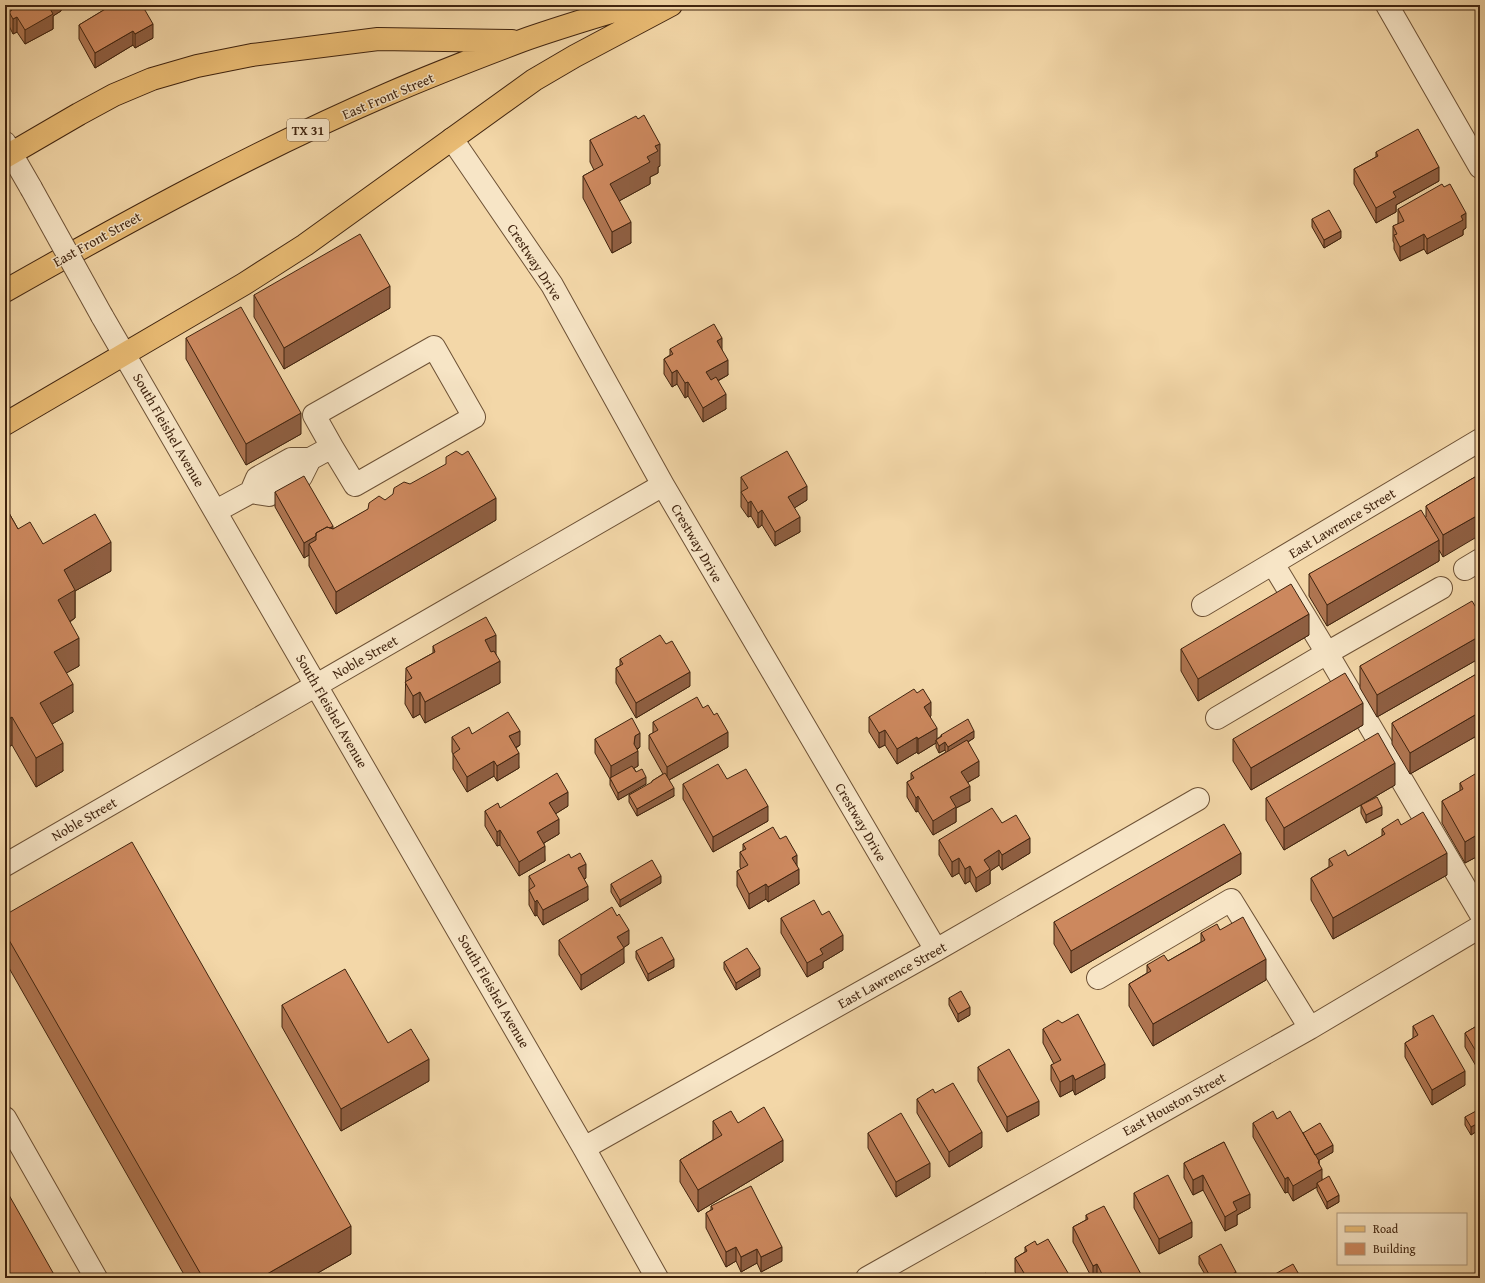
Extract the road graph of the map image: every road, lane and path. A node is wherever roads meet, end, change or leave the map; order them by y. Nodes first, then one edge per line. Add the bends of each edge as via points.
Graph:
1 (633, 5) edge
2 (671, 5) edge
3 (1387, 5) edge
4 (522, 41) junction
5 (452, 139) junction
6 (7, 152) edge
7 (1480, 167) edge
8 (5, 291) edge
9 (125, 355) junction
10 (5, 424) edge
11 (1480, 440) edge
12 (332, 447) junction
13 (663, 485) junction
14 (216, 511) junction
15 (1273, 564) junction
16 (1441, 588) dead end
17 (1203, 605) dead end
18 (1327, 653) junction
19 (316, 684) junction
20 (1217, 718) dead end
21 (1384, 732) junction
22 (1357, 748) edge
23 (1198, 800) dead end
24 (5, 865) edge
25 (1480, 913) edge
26 (1480, 927) edge
27 (936, 950) junction
28 (1098, 978) dead end
29 (1310, 1028) junction
30 (5, 1118) edge
31 (584, 1148) junction
32 (96, 1278) edge
33 (657, 1278) edge
34 (866, 1278) edge

1 - 4 main road, East Front Street / TX 31
2 - 5 main road via 534,80
3 - 7 street
4 - 6 main road via 378,39 252,55 197,66 152,79 114,95
4 - 8 main road, East Front Street / TX 31 via 389,94 296,136 208,179
5 - 9 main road via 305,245
5 - 13 street, Crestway Drive via 552,285
6 - 9 street, South Fleishel Avenue, bridge
9 - 10 main road
9 - 14 street, South Fleishel Avenue
11 - 15 street, East Lawrence Street
12 - 12 street via 314,415 434,347 474,417 355,486
12 - 14 street via 310,459 301,477 270,495 251,492
13 - 19 street, Noble Street
13 - 27 street, Crestway Drive
14 - 19 street, South Fleishel Avenue
15 - 17 street, East Lawrence Street
15 - 18 street
16 - 18 street
18 - 20 street
18 - 21 street
19 - 24 street, Noble Street
19 - 31 street, South Fleishel Avenue
21 - 22 street
21 - 25 street
23 - 27 street, East Lawrence Street
26 - 29 street, East Houston Street
27 - 31 street, East Lawrence Street
28 - 29 street via 1231,900
29 - 34 street, East Houston Street
30 - 32 street
31 - 33 street, South Fleishel Avenue

